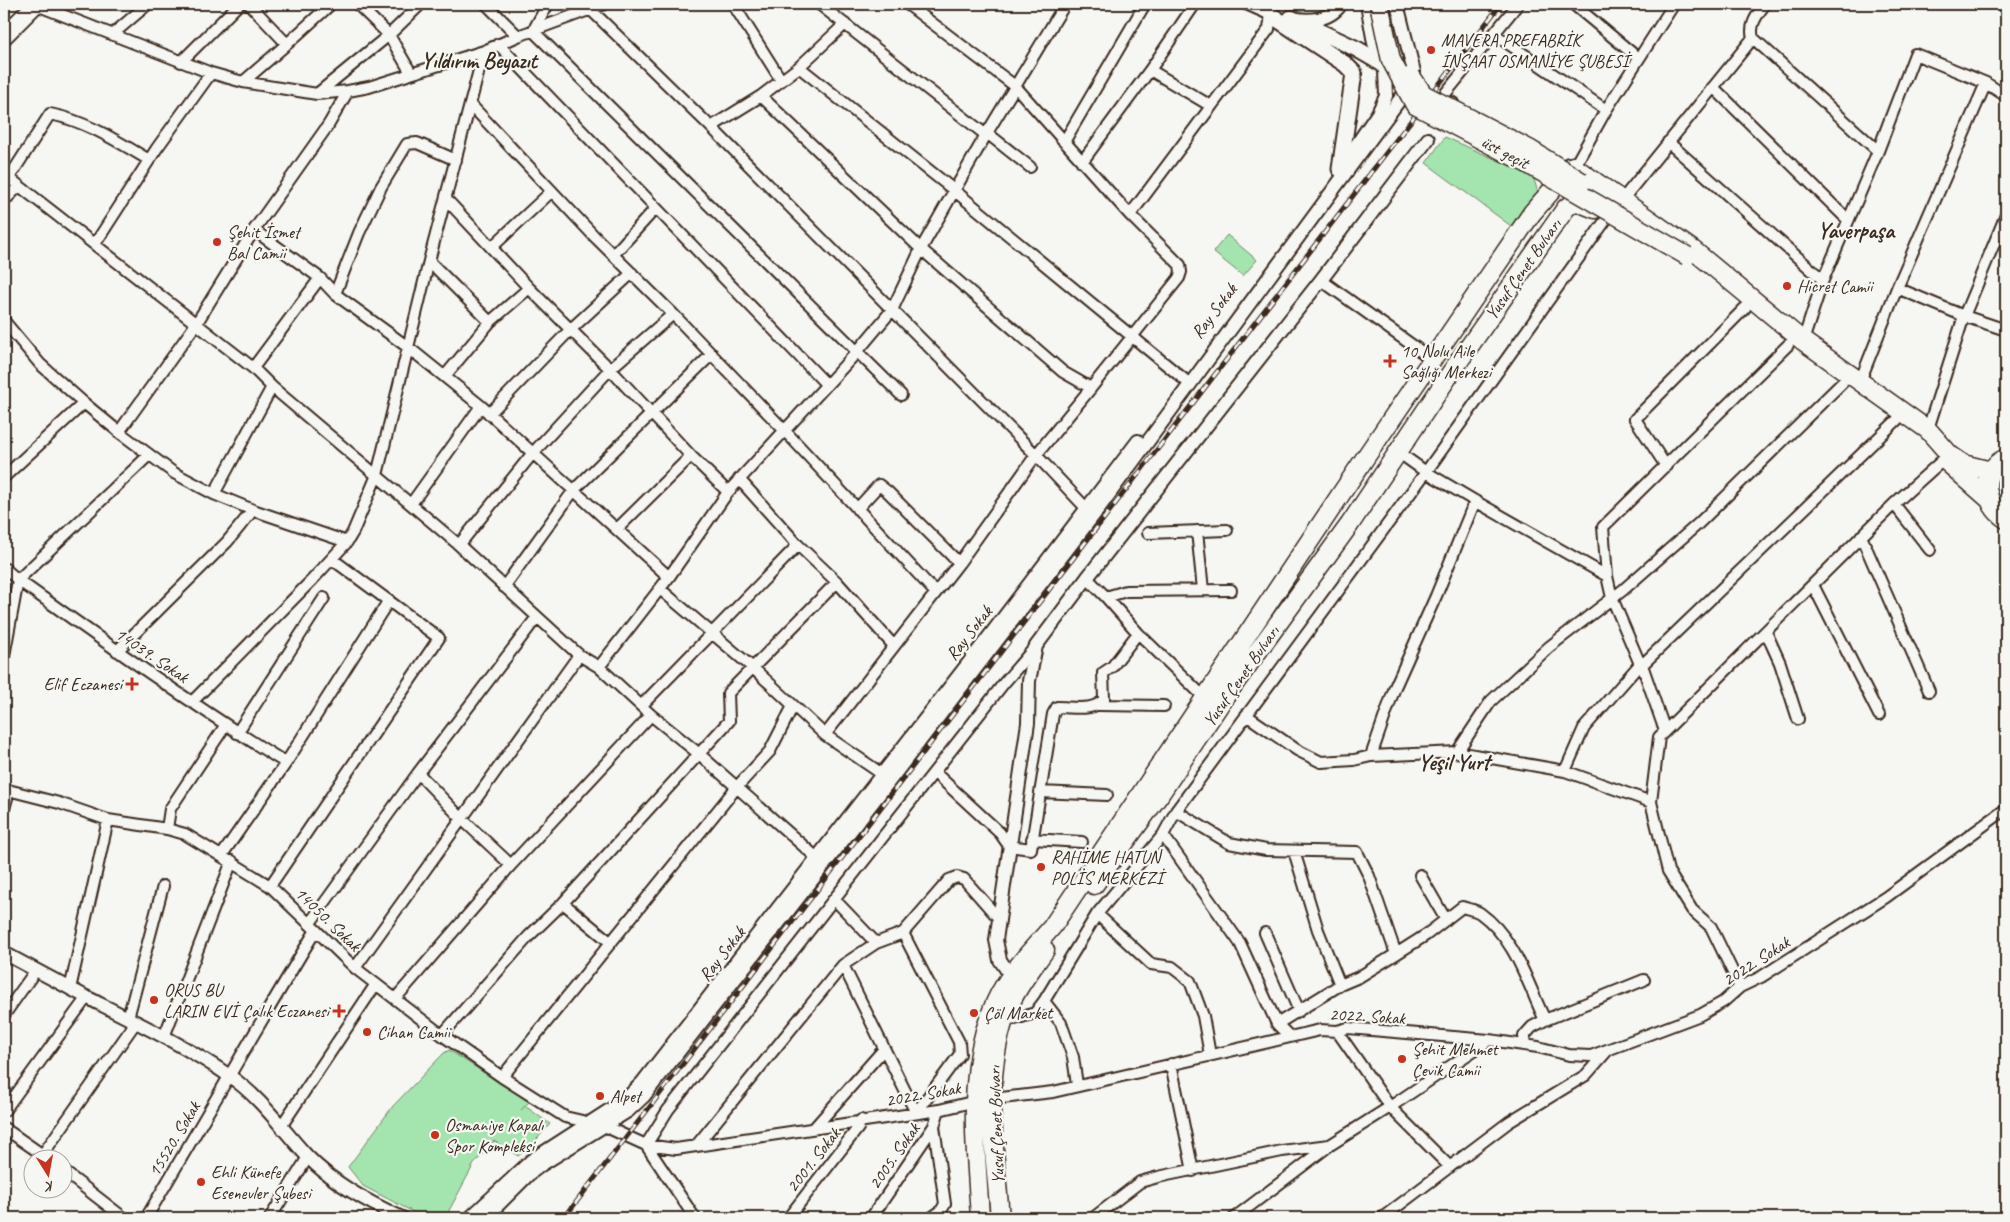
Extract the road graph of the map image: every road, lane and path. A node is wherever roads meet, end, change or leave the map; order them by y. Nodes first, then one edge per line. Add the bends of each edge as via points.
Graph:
1 (35, 4) edge
2 (148, 4) edge
3 (239, 4) edge
4 (249, 4) edge
5 (331, 4) edge
6 (357, 4) edge
7 (421, 4) edge
8 (486, 4) edge
9 (548, 4) edge
10 (553, 4) edge
11 (605, 4) edge
12 (733, 4) edge
13 (819, 4) edge
14 (907, 4) edge
15 (1065, 4) edge
16 (1144, 4) edge
17 (1195, 4) edge
18 (1246, 4) edge
19 (1341, 4) edge
20 (1367, 4) edge
21 (1379, 4) edge
22 (1391, 4) edge
23 (1397, 4) edge
24 (1518, 4) edge
25 (1573, 4) edge
26 (1674, 4) edge
27 (1765, 4) edge
28 (592, 6) edge
29 (1271, 15) junction
30 (1291, 18) junction
31 (846, 24) junction
32 (536, 30) junction
33 (114, 34) junction
34 (1494, 34) junction
35 (389, 35) junction
36 (4, 36) edge
37 (518, 36) junction
38 (1753, 38) junction
39 (287, 44) junction
40 (498, 44) junction
41 (484, 51) junction
42 (1638, 58) junction
43 (181, 62) junction
44 (1382, 64) junction
45 (799, 67) junction
46 (1150, 70) junction
47 (211, 73) junction
48 (411, 73) junction
49 (781, 80) junction
50 (1410, 80) junction
51 (243, 82) junction
52 (1986, 83) junction
53 (1015, 86) junction
54 (1712, 87) junction
55 (348, 91) junction
56 (317, 94) junction
57 (761, 96) junction
58 (2006, 96) edge
59 (471, 105) junction
60 (1211, 106) junction
61 (1606, 110) junction
62 (711, 127) junction
63 (986, 134) junction
64 (1428, 139) dead end
65 (1064, 142) junction
66 (1668, 142) junction
67 (1878, 151) junction
68 (149, 160) junction
69 (456, 160) junction
70 (1082, 162) junction
71 (1573, 166) junction
72 (1030, 167) dead end
73 (1340, 169) junction
74 (6, 176) edge
75 (19, 186) junction
76 (552, 191) junction
77 (955, 191) junction
78 (446, 200) junction
79 (1622, 200) junction
80 (4, 202) edge
81 (655, 209) junction
82 (1610, 214) junction
83 (1130, 215) junction
84 (2006, 215) edge
85 (1848, 220) junction
86 (254, 230) junction
87 (95, 244) junction
88 (492, 246) junction
89 (922, 250) junction
90 (1690, 253) junction
91 (614, 254) junction
92 (429, 261) junction
93 (632, 273) junction
94 (320, 278) junction
95 (1321, 280) junction
96 (1823, 280) junction
97 (529, 288) junction
98 (1897, 288) junction
99 (335, 294) junction
100 (1745, 308) junction
101 (892, 310) junction
102 (673, 314) junction
103 (1964, 316) junction
104 (490, 322) junction
105 (196, 324) junction
106 (6, 327) edge
107 (570, 330) junction
108 (2006, 330) edge
109 (1132, 337) junction
110 (1796, 343) junction
111 (409, 348) junction
112 (856, 353) junction
113 (712, 354) junction
114 (1433, 360) junction
115 (253, 368) junction
116 (610, 369) junction
117 (445, 376) junction
118 (1185, 380) junction
119 (826, 384) junction
120 (1853, 385) junction
121 (272, 387) junction
122 (1091, 388) junction
123 (901, 395) dead end
124 (84, 403) junction
125 (481, 406) junction
126 (489, 414) junction
127 (651, 414) junction
128 (1897, 420) junction
129 (785, 431) junction
130 (118, 432) junction
131 (1926, 433) junction
132 (1398, 452) junction
133 (532, 454) junction
134 (149, 455) junction
135 (1036, 455) junction
136 (691, 456) junction
137 (2006, 458) edge
138 (1944, 459) junction
139 (1666, 466) junction
140 (1991, 471) junction
141 (1426, 472) junction
142 (377, 475) junction
143 (4, 477) edge
144 (739, 479) junction
145 (574, 490) junction
146 (728, 492) junction
147 (214, 494) junction
148 (1989, 500) junction
149 (1475, 501) junction
150 (411, 504) junction
151 (1894, 504) junction
152 (1086, 508) junction
153 (857, 509) junction
154 (253, 510) junction
155 (2006, 519) edge
156 (617, 529) junction
157 (1227, 530) dead end
158 (1197, 531) junction
159 (1148, 533) dead end
160 (1861, 536) junction
161 (346, 542) junction
162 (459, 545) junction
163 (798, 545) junction
164 (1930, 550) dead end
165 (332, 559) junction
166 (959, 563) junction
167 (4, 568) edge
168 (1607, 576) junction
169 (669, 577) junction
170 (1087, 578) junction
171 (18, 580) junction
172 (837, 582) junction
173 (1813, 585) junction
174 (504, 587) junction
175 (660, 589) junction
176 (1203, 590) junction
177 (1231, 590) dead end
178 (935, 592) junction
179 (1106, 597) junction
180 (324, 598) dead end
181 (1612, 598) junction
182 (389, 600) junction
183 (537, 617) junction
184 (1766, 632) junction
185 (1138, 633) junction
186 (711, 634) junction
187 (894, 646) junction
188 (1036, 646) junction
189 (117, 651) junction
190 (579, 655) junction
191 (4, 656) edge
192 (1641, 665) junction
193 (599, 667) junction
194 (753, 668) junction
195 (1929, 691) dead end
196 (1205, 698) junction
197 (192, 702) junction
198 (642, 705) junction
199 (1099, 705) junction
200 (793, 706) junction
201 (1164, 706) dead end
202 (651, 715) junction
203 (1246, 715) junction
204 (1879, 715) dead end
205 (1798, 719) dead end
206 (225, 726) junction
207 (1665, 731) junction
208 (237, 733) junction
209 (825, 735) junction
210 (1456, 752) junction
211 (698, 753) junction
212 (1371, 756) junction
213 (286, 763) junction
214 (1565, 771) junction
215 (934, 772) junction
216 (418, 773) junction
217 (882, 774) junction
218 (736, 788) junction
219 (6, 790) edge
220 (1040, 792) junction
221 (1107, 795) dead end
222 (1651, 802) junction
223 (4, 809) edge
224 (1176, 810) junction
225 (2006, 810) edge
226 (462, 819) junction
227 (108, 820) junction
228 (168, 829) junction
229 (1163, 835) junction
230 (1032, 839) junction
231 (1082, 842) dead end
232 (1009, 846) junction
233 (1294, 851) junction
234 (222, 855) junction
235 (817, 858) junction
236 (232, 862) junction
237 (511, 865) junction
238 (1420, 874) dead end
239 (163, 886) dead end
240 (270, 886) junction
241 (834, 899) junction
242 (563, 903) junction
243 (1097, 914) junction
244 (1000, 920) junction
245 (1446, 920) junction
246 (313, 927) junction
247 (903, 933) junction
248 (1265, 933) dead end
249 (610, 942) junction
250 (876, 942) junction
251 (4, 953) edge
252 (1396, 954) junction
253 (843, 965) junction
254 (355, 968) junction
255 (36, 970) junction
256 (1644, 980) dead end
257 (1015, 982) junction
258 (376, 984) junction
259 (1340, 986) junction
260 (1740, 987) junction
261 (70, 988) junction
262 (87, 998) junction
263 (395, 999) junction
264 (1044, 1001) junction
265 (1299, 1011) junction
266 (4, 1015) edge
267 (132, 1020) junction
268 (1015, 1020) dead end
269 (1545, 1020) junction
270 (1277, 1024) junction
271 (1337, 1031) junction
272 (442, 1035) junction
273 (164, 1037) junction
274 (1290, 1037) junction
275 (1489, 1040) junction
276 (1525, 1045) junction
277 (884, 1048) junction
278 (1608, 1051) junction
279 (1210, 1055) junction
280 (1171, 1064) junction
281 (502, 1076) junction
282 (230, 1077) junction
283 (1077, 1085) junction
284 (984, 1100) junction
285 (1390, 1107) junction
286 (4, 1110) edge
287 (939, 1110) junction
288 (916, 1113) junction
289 (861, 1120) junction
290 (597, 1124) junction
291 (282, 1125) junction
292 (934, 1126) junction
293 (815, 1127) junction
294 (4, 1128) edge
295 (646, 1144) junction
296 (1330, 1145) junction
297 (696, 1146) junction
298 (36, 1150) edge
299 (50, 1150) edge
300 (308, 1157) junction
301 (1450, 1167) junction
302 (1193, 1171) junction
303 (72, 1178) edge
304 (691, 1216) edge
305 (124, 1218) edge
306 (146, 1218) edge
307 (270, 1218) edge
308 (402, 1218) edge
309 (470, 1218) edge
310 (485, 1218) edge
311 (788, 1218) edge
312 (871, 1218) edge
313 (931, 1218) edge
314 (980, 1218) edge
315 (1000, 1218) edge
316 (1093, 1218) edge
317 (1234, 1218) edge
318 (1382, 1218) edge

1 - 33 street
1 - 36 main road
2 - 33 street
3 - 43 street
4 - 39 street
5 - 39 street
6 - 35 street
7 - 35 street
8 - 37 street
9 - 32 street
10 - 32 street
11 - 28 street
12 - 49 street
13 - 31 street
14 - 53 street
15 - 53 street
16 - 65 street
17 - 46 street
18 - 29 street
19 - 30 street via 1325,17 1310,21
20 - 44 street, Ray Sokak via 1374,43
21 - 90 highway, üst geçit, bridge via 1391,60 1416,105
22 - 90 highway, bridge via 1400,61 1423,94 1529,149
23 - 50 street via 1414,72
24 - 34 street
25 - 42 street
26 - 42 street
27 - 38 street via 1753,24
28 - 32 street
28 - 62 street
29 - 30 street
29 - 60 street via 1269,29
29 - 73 main road via 1345,64 1354,74
30 - 44 main road
31 - 45 street
31 - 63 street
32 - 37 street
32 - 112 street
33 - 43 street
34 - 61 street
34 - 71 street via 1444,99
35 - 48 street
35 - 56 street
37 - 40 street
38 - 54 street
38 - 67 street
39 - 51 street
40 - 41 street
40 - 81 street
41 - 48 street
41 - 59 street
42 - 61 street
43 - 47 street
44 - 50 main road
44 - 73 street, Ray Sokak via 1386,96
45 - 49 street
45 - 77 street
46 - 60 street
46 - 70 street
47 - 51 street
47 - 68 street
48 - 55 street
49 - 57 street
50 - 290 street via 1406,91 1375,135 1102,504 887,784 644,1096 628,1111
51 - 56 street
52 - 58 street
52 - 67 street via 1915,54
52 - 98 street
53 - 63 street
53 - 65 street
54 - 66 street
54 - 85 street
55 - 56 street
55 - 86 street via 329,124
57 - 62 street
57 - 89 street
59 - 69 street
59 - 76 street
60 - 83 street
61 - 71 street
62 - 101 street
63 - 72 street
63 - 77 street
64 - 95 street
65 - 70 street
66 - 79 street
66 - 96 street
67 - 85 street
68 - 74 street via 111,137 70,118 50,114
68 - 87 street
69 - 78 street
69 - 99 street via 416,144 407,144 381,187
70 - 83 street
71 - 79 highway
71 - 114 highway, Yusuf Çenet Bulvarı via 1532,213
73 - 118 street, Ray Sokak
74 - 75 street
75 - 80 street
75 - 87 street
76 - 88 street
76 - 91 street
77 - 89 street
77 - 109 street
78 - 88 street
78 - 92 street
79 - 90 highway
81 - 91 street
81 - 119 street
82 - 90 highway
82 - 132 highway, Yusuf Çenet Bulvarı via 1575,201 1566,208
82 - 141 street
83 - 109 street via 1180,265 1182,272
84 - 103 street
85 - 96 street
86 - 94 street
86 - 105 street
87 - 105 street
88 - 97 street
89 - 101 street
89 - 122 street via 1063,372
90 - 100 highway
90 - 110 highway
91 - 93 street
92 - 104 street
92 - 111 street
93 - 102 street
93 - 107 street
94 - 99 street
94 - 115 street
95 - 114 street
95 - 170 street
96 - 110 street
97 - 104 street
97 - 107 street
98 - 103 street
98 - 120 street
99 - 111 street
100 - 110 highway
100 - 139 street via 1635,419
101 - 112 street
101 - 135 street
102 - 113 street
102 - 116 street
103 - 108 street
103 - 131 street
104 - 117 street
105 - 115 street
105 - 130 street
106 - 124 street via 40,364
107 - 116 street
107 - 126 street
109 - 118 street
109 - 122 street
110 - 120 highway
110 - 139 street
111 - 117 street
111 - 142 street
112 - 119 street
112 - 123 street
113 - 127 street
113 - 129 street
114 - 196 highway, Yusuf Çenet Bulvarı
115 - 121 street
116 - 127 street
116 - 133 street
117 - 125 street
118 - 152 street, Ray Sokak
119 - 129 street
120 - 128 highway
120 - 131 highway
120 - 181 street
121 - 142 street
121 - 147 street
122 - 135 street
124 - 130 street
124 - 143 street
125 - 126 street
125 - 150 street
126 - 133 street
127 - 136 street
127 - 145 street
128 - 131 highway
128 - 192 street
129 - 144 street
129 - 153 street
130 - 134 street
131 - 138 highway
131 - 140 highway via 1963,464
132 - 141 street
132 - 257 highway, Yusuf Çenet Bulvarı via 1160,794
133 - 145 street
133 - 162 street
134 - 147 street via 174,473
134 - 171 street
135 - 152 street
135 - 166 street
136 - 146 street
136 - 156 street
137 - 140 highway
138 - 148 highway
138 - 151 street
139 - 168 street via 1603,527
140 - 148 highway via 1987,490
141 - 149 street
141 - 203 street
142 - 150 street
142 - 161 street
144 - 146 street
144 - 163 street
145 - 156 street
145 - 174 street
146 - 169 street
147 - 154 street
148 - 155 highway
149 - 168 street
149 - 212 street via 1395,687
150 - 162 street
151 - 160 street
151 - 164 street
152 - 217 street, Ray Sokak
153 - 166 street via 879,485
153 - 178 street
154 - 161 street
154 - 189 street via 227,542
156 - 169 street
157 - 158 street
158 - 159 street
158 - 176 street
160 - 173 street
160 - 195 street
161 - 165 street
162 - 174 street
163 - 172 street
163 - 186 street
165 - 182 street
165 - 197 street
166 - 178 street
167 - 171 street, 14039. Sokak
168 - 181 street
169 - 175 street
170 - 179 street
170 - 188 street
171 - 189 street, 14039. Sokak
171 - 191 street
172 - 187 street
172 - 194 street
173 - 184 street
173 - 204 street
174 - 183 street
175 - 186 street
175 - 193 street
176 - 177 street
176 - 179 street via 1126,591
178 - 187 street
179 - 185 street
180 - 208 street
181 - 192 street
181 - 210 street via 1549,647 1491,701
182 - 213 street
182 - 240 street via 439,638
183 - 190 street
183 - 216 street, 15520. Sokak
184 - 205 street
184 - 207 street
185 - 196 street
185 - 199 street via 1112,667 1103,673 1104,699
186 - 194 street
186 - 198 street
187 - 209 street
188 - 215 street
188 - 232 street
189 - 197 street, 14039. Sokak
190 - 193 street
190 - 226 street
192 - 207 street
192 - 214 street via 1584,728
193 - 198 street
194 - 200 street
194 - 211 street via 728,693 729,721
196 - 257 highway, Yusuf Çenet Bulvarı via 1052,927 1020,963
197 - 206 street, 14039. Sokak
198 - 202 street
199 - 201 street
199 - 220 street via 1058,707
200 - 209 street
200 - 218 street via 770,751
202 - 211 street
202 - 237 street
203 - 212 street via 1297,750 1321,762
203 - 224 street
206 - 208 street, 14039. Sokak
206 - 228 street via 170,809
207 - 222 street via 1659,737
208 - 213 street, 14039. Sokak
209 - 217 street
210 - 212 street
210 - 214 street
211 - 218 street
211 - 242 street
213 - 234 street
214 - 222 street
215 - 232 street via 1000,833
215 - 241 street
216 - 226 street
216 - 246 street, 15520. Sokak
217 - 235 street, Ray Sokak
218 - 235 street
218 - 249 street
219 - 223 street
219 - 227 street, 14050. Sokak
220 - 221 street
220 - 230 street
222 - 260 street via 1668,871 1692,910 1711,927
224 - 229 street
224 - 233 street via 1229,843
225 - 260 street, 2022. Sokak via 1886,897
226 - 237 street
226 - 254 street
227 - 228 street, 14050. Sokak
227 - 261 street
228 - 234 street, 14050. Sokak via 185,834
229 - 243 street
229 - 270 street via 1240,943
230 - 231 street
230 - 232 street via 1031,849
232 - 244 street
233 - 252 street via 1357,852 1369,876
233 - 259 street via 1318,930
234 - 236 street, 14050. Sokak
235 - 290 street, Ray Sokak via 642,1083
236 - 240 street, 14050. Sokak
236 - 273 street
237 - 263 street
238 - 245 street
239 - 267 street
240 - 246 street, 14050. Sokak
241 - 250 street
241 - 295 street via 668,1110
242 - 249 street
242 - 272 street via 528,937
243 - 264 street
243 - 279 street via 1151,964 1172,967 1190,981 1203,1016
244 - 247 street via 964,879 957,877 949,880
244 - 257 street via 997,952
245 - 252 street
245 - 269 street via 1462,907 1479,912 1494,926 1519,959
246 - 254 street, 14050. Sokak
246 - 282 street, 15520. Sokak
247 - 250 street
247 - 288 street via 959,1042 960,1054
248 - 265 street
249 - 281 street
250 - 253 street
251 - 255 street
252 - 259 street
253 - 277 street
253 - 297 street
254 - 258 street, 14050. Sokak
255 - 261 street
255 - 266 street
256 - 269 street
257 - 284 highway, Yusuf Çenet Bulvarı via 994,1006 982,1046 979,1064
258 - 263 street, 14050. Sokak
258 - 291 street
259 - 265 street
260 - 278 street, 2022. Sokak via 1711,1010
261 - 262 street
262 - 267 street
262 - 286 street
263 - 272 street, 14050. Sokak
264 - 268 street via 1035,1013
264 - 283 street via 1061,1023
265 - 270 street
267 - 273 street
267 - 299 street
269 - 276 street via 1524,1036
270 - 274 street
271 - 274 street, 2022. Sokak via 1320,1030
271 - 275 street, 2022. Sokak via 1348,1028
271 - 285 street
272 - 281 street, 14050. Sokak
273 - 282 street
274 - 279 street, 2022. Sokak
275 - 276 street, 2022. Sokak
275 - 285 street
276 - 278 street, 2022. Sokak via 1579,1056
277 - 288 street
277 - 293 street
278 - 301 street via 1586,1075 1509,1122
279 - 280 street, 2022. Sokak
280 - 283 street, 2022. Sokak
280 - 302 street
281 - 290 street, 14050. Sokak via 565,1117
282 - 291 street via 253,1094
282 - 306 street, 15520. Sokak
283 - 284 street, 2022. Sokak via 1053,1092
284 - 287 street, 2022. Sokak
284 - 314 highway, Yusuf Çenet Bulvarı via 976,1141
284 - 315 highway, Yusuf Çenet Bulvarı
285 - 296 street
285 - 301 street
287 - 288 street, 2022. Sokak
287 - 292 street, 2005. Sokak
288 - 289 street, 2022. Sokak
289 - 293 street, 2022. Sokak
289 - 311 street, 2001. Sokak
290 - 295 street, 14050. Sokak
290 - 309 street, Ray Sokak via 552,1146 532,1160
290 - 310 street via 528,1175
291 - 300 street
292 - 312 street, 2005. Sokak
292 - 313 street via 945,1204
293 - 297 street, 2022. Sokak
294 - 298 street
295 - 297 street, 2022. Sokak via 676,1149
295 - 304 street
296 - 302 street via 1282,1151
296 - 317 street
300 - 307 street
300 - 308 street via 365,1201
301 - 318 street
302 - 316 street via 1140,1182
303 - 305 street

